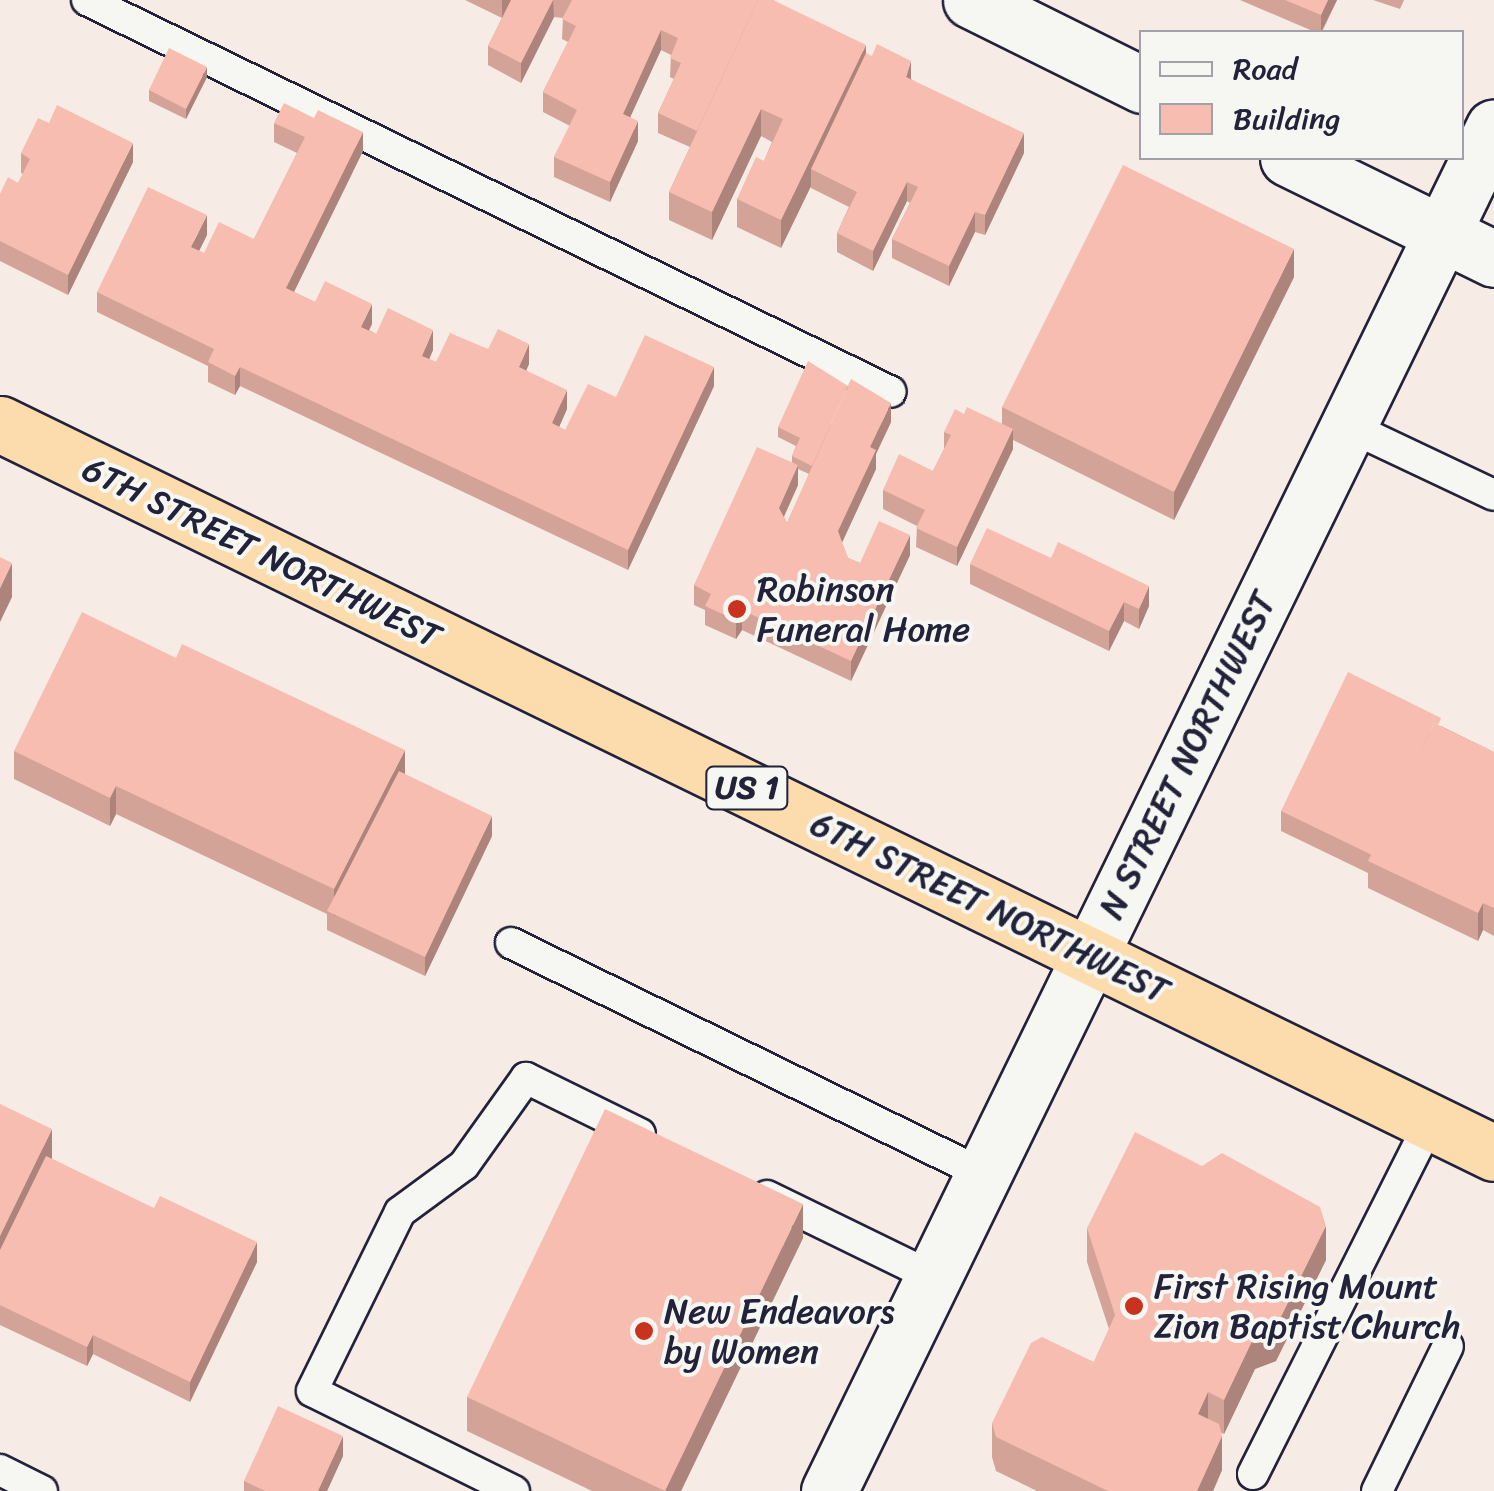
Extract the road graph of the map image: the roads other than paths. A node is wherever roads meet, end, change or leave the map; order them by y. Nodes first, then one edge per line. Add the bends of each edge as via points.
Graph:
1 (87, 0) edge
2 (971, 0) edge
3 (1139, 84) edge
4 (1494, 127) edge
5 (1292, 160) edge
6 (1442, 234) junction
7 (1494, 260) edge
8 (891, 392) dead end
9 (0, 424) edge
10 (1348, 426) junction
11 (1494, 495) edge
12 (511, 943) dead end
13 (1090, 956) junction
14 (1430, 1122) junction
15 (669, 1148) edge
16 (1494, 1153) edge
17 (983, 1174) junction
18 (740, 1183) edge
19 (933, 1277) junction
20 (1448, 1346) dead end
21 (0, 1470) edge
22 (1253, 1474) dead end
23 (42, 1491) edge
24 (514, 1491) edge
25 (829, 1491) edge
26 (1377, 1491) edge

1 - 8 lane
2 - 3 street
4 - 6 street, N STREET NORTHWEST
5 - 6 street
6 - 7 street
6 - 10 street, N STREET NORTHWEST
9 - 13 highway, 6TH STREET NORTHWEST / US 1
10 - 11 lane
10 - 13 street, N STREET NORTHWEST
12 - 17 lane
13 - 14 highway, 6TH STREET NORTHWEST / US 1
13 - 17 street, N STREET NORTHWEST
14 - 16 highway, 6TH STREET NORTHWEST / US 1
14 - 22 lane
15 - 24 lane via 526,1078 464,1164 400,1212 312,1391
17 - 19 street, N STREET NORTHWEST
18 - 19 lane
19 - 25 street, N STREET NORTHWEST
20 - 26 lane
21 - 23 lane

